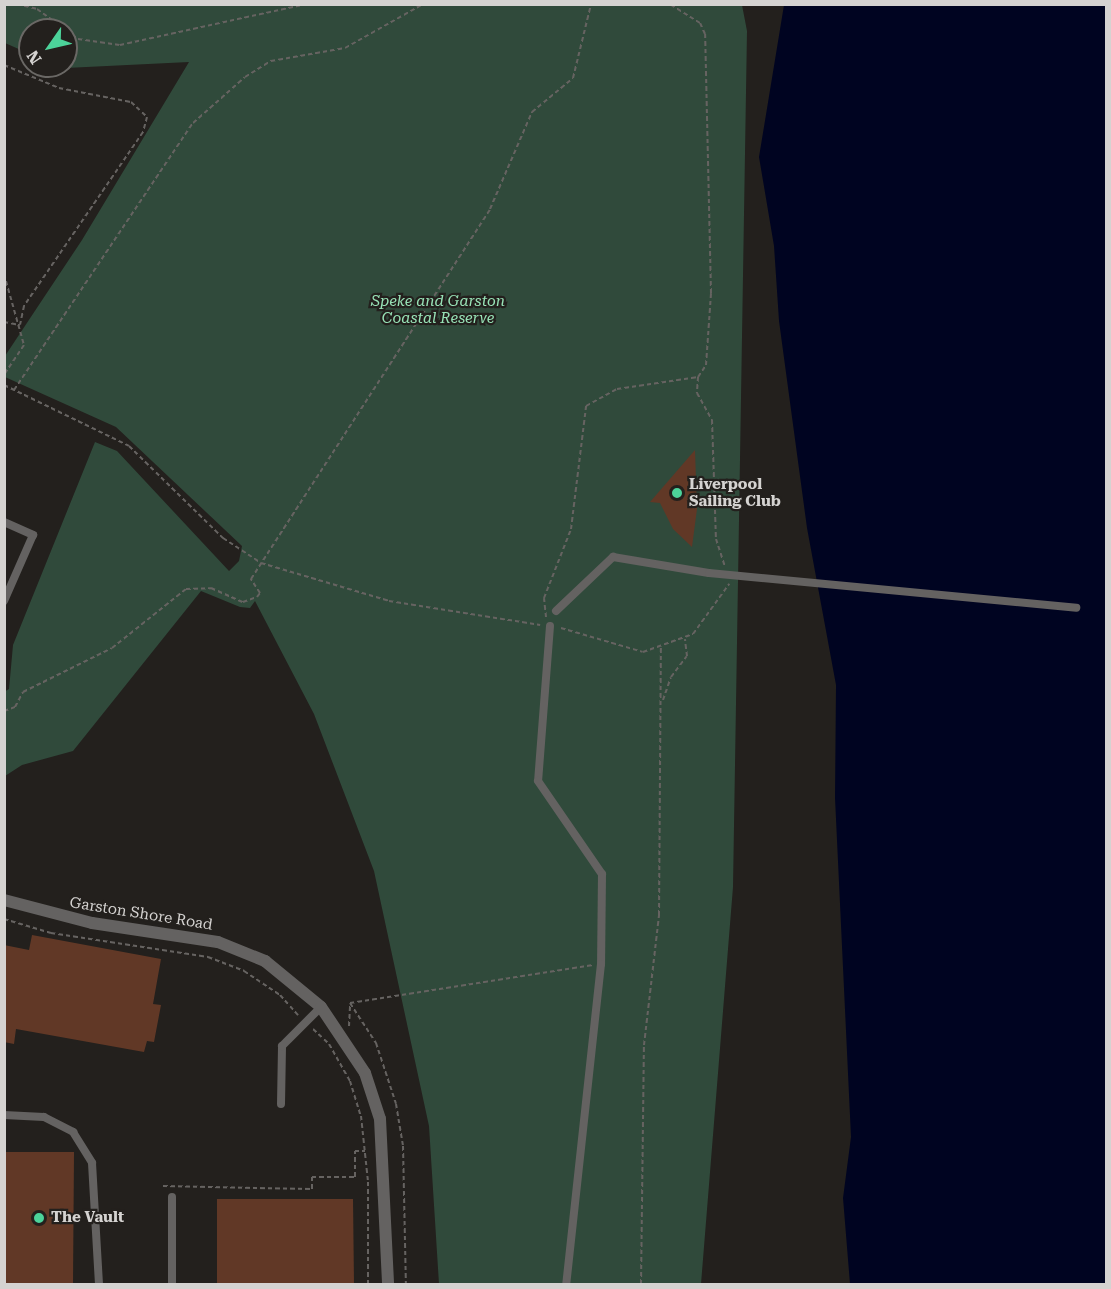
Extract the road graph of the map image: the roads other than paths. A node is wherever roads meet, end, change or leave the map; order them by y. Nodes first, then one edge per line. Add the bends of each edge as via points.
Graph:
1 (4, 522) edge
2 (4, 601) edge
3 (1076, 608) dead end
4 (556, 611) dead end
5 (550, 626) road end
6 (4, 900) edge
7 (321, 1007) junction
8 (281, 1104) dead end
9 (4, 1115) edge
10 (172, 1197) dead end
11 (99, 1284) edge
12 (172, 1284) edge
13 (388, 1284) edge
14 (566, 1284) edge

1 - 2 lane via 33,535
3 - 4 lane via 728,573 613,557
5 - 14 lane via 538,781 602,874 601,964
6 - 7 street, Garston Shore Road via 92,922 218,942 265,961
7 - 8 lane via 282,1046
7 - 13 street, Garston Shore Road via 365,1073 380,1119
9 - 11 lane via 44,1117 73,1132 92,1163
10 - 12 lane

